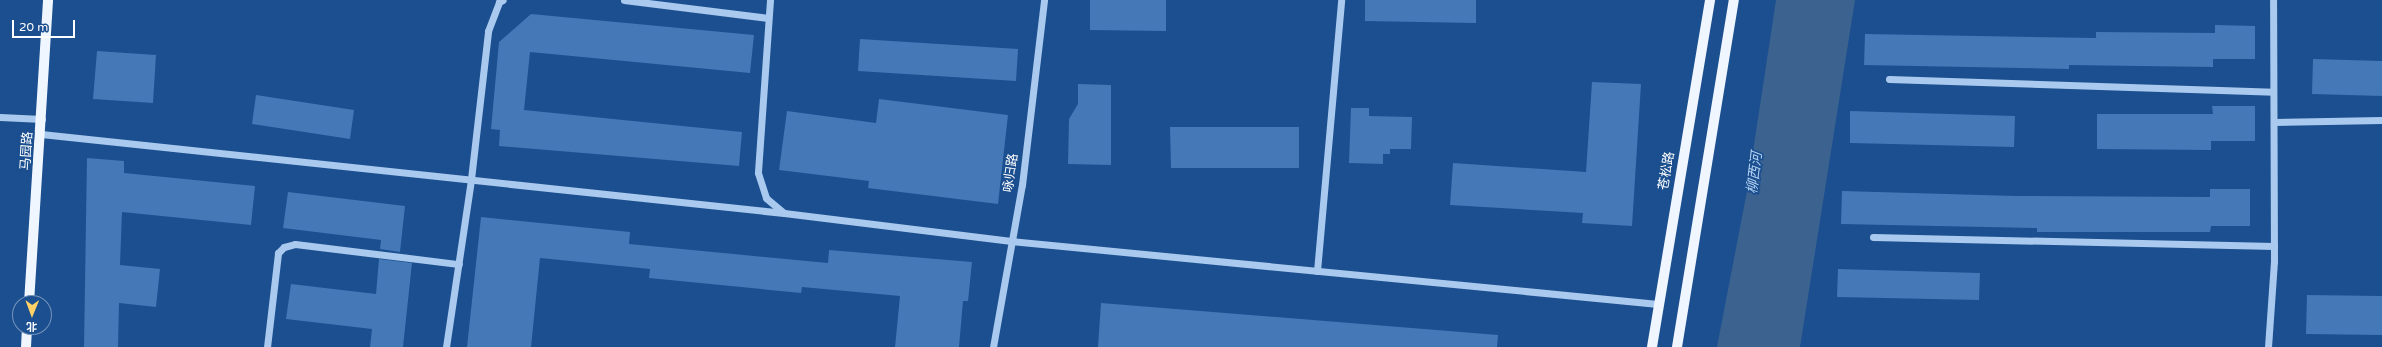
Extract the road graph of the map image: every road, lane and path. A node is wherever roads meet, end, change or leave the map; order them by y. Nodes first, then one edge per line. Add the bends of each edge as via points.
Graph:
1 (48, 0) edge
2 (503, 0) edge
3 (624, 0) edge
4 (770, 0) edge
5 (1044, 0) edge
6 (1341, 0) edge
7 (1710, 0) edge
8 (1734, 0) edge
9 (2273, 0) edge
10 (768, 18) junction
11 (1889, 79) dead end
12 (2273, 92) junction
13 (0, 117) edge
14 (42, 119) junction
15 (2382, 120) edge
16 (2274, 122) junction
17 (41, 134) junction
18 (471, 179) junction
19 (784, 213) junction
20 (1873, 237) dead end
21 (1011, 242) junction
22 (2274, 246) junction
23 (458, 264) junction
24 (1317, 271) junction
25 (30, 295) edge
26 (1658, 304) junction
27 (27, 335) edge
28 (26, 347) edge
29 (268, 347) edge
30 (446, 347) edge
31 (993, 347) edge
32 (1652, 347) edge
33 (1676, 347) edge
34 (2268, 347) edge

1 - 14 main road, 马园路
2 - 18 street via 499,2 488,31
3 - 10 street
4 - 10 street
5 - 21 street, 咏归路 via 1022,185
6 - 24 street
7 - 26 main road, 苍松路
8 - 33 main road
9 - 12 street
10 - 19 street via 758,173 766,198
11 - 12 street
12 - 16 street
13 - 14 street
14 - 17 main road, 马园路
15 - 16 street
16 - 22 street
17 - 18 street
17 - 25 main road, 马园路
18 - 19 street
18 - 23 street
19 - 21 street
20 - 22 street
21 - 24 street
21 - 31 street, 咏归路
22 - 34 street
23 - 29 street via 296,244 284,247 278,253
23 - 30 street
24 - 26 street
26 - 32 main road, 苍松路
27 - 28 main road

